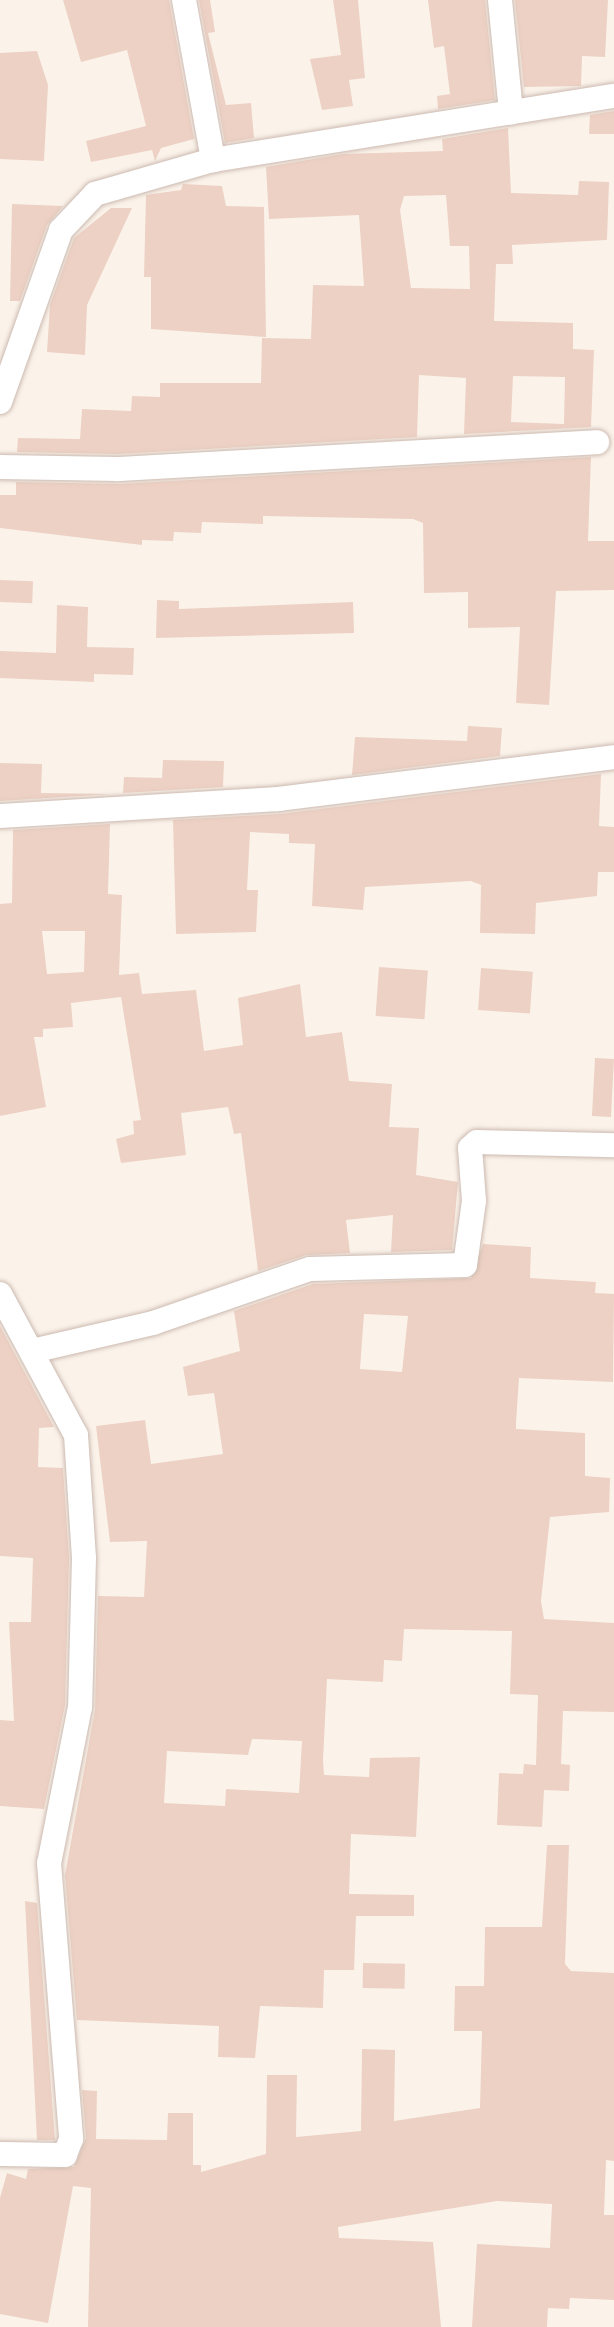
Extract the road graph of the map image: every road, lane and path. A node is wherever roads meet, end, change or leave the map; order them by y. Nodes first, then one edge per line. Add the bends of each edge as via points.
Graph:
1 (184, 0) edge
2 (500, 0) edge
3 (614, 96) edge
4 (511, 112) junction
5 (213, 160) junction
6 (0, 402) edge
7 (597, 442) dead end
8 (0, 467) edge
9 (614, 757) edge
10 (0, 816) edge
11 (614, 1145) edge
12 (0, 1294) edge
13 (32, 1351) junction
14 (2, 2160) edge

1 - 5 street
2 - 4 street
3 - 4 street
4 - 5 street
5 - 6 street via 95,194 61,230
7 - 8 street via 118,469
9 - 10 street via 278,799
11 - 13 street via 477,1142 470,1148 474,1201 465,1265 310,1269 153,1323
12 - 13 street
13 - 14 street via 76,1435 84,1558 80,1707 49,1863 71,2139 65,2155

